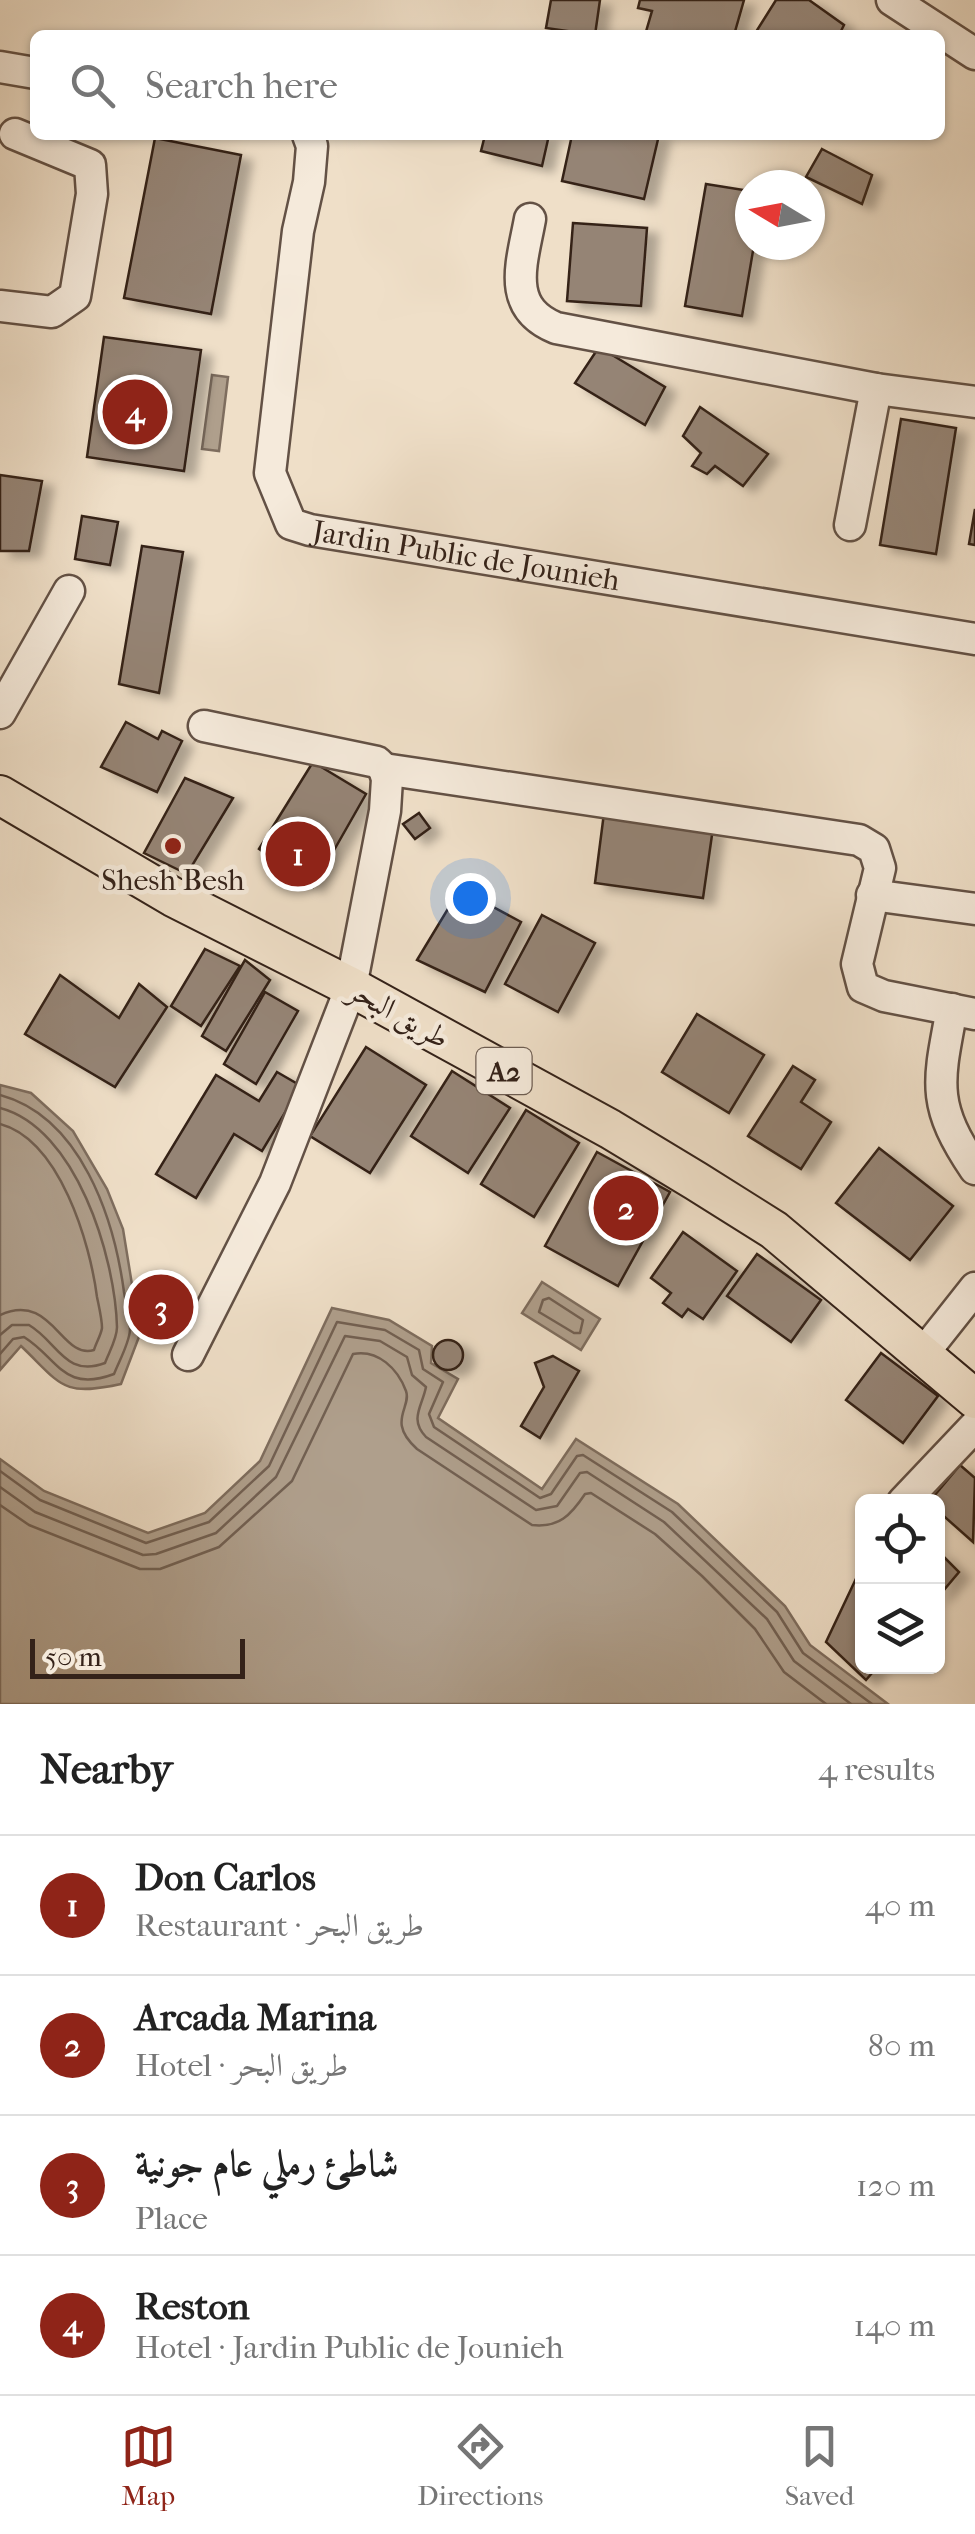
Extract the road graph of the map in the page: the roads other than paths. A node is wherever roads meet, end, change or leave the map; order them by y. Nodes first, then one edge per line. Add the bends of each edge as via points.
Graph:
1 (892, 0) edge
2 (938, 30) edge
3 (945, 34) edge
4 (975, 54) edge
5 (0, 67) edge
6 (30, 72) edge
7 (14, 134) dead end
8 (310, 140) edge
9 (530, 219) dead end
10 (0, 306) edge
11 (876, 390) junction
12 (975, 402) edge
13 (850, 525) dead end
14 (69, 591) dead end
15 (975, 639) edge
16 (0, 713) edge
17 (204, 726) dead end
18 (384, 768) junction
19 (0, 795) edge
20 (872, 896) junction
21 (975, 909) edge
22 (351, 987) junction
23 (963, 1012) edge
24 (962, 1128) edge
25 (975, 1169) edge
26 (975, 1288) edge
27 (188, 1355) dead end
28 (922, 1355) junction
29 (975, 1398) edge
30 (975, 1426) edge
31 (911, 1494) edge

1 - 2 street
3 - 4 street
5 - 6 street
7 - 10 street via 90,165 92,194 74,296 52,312
8 - 15 street, Jardin Public de Jounieh via 270,473 292,524
9 - 11 street via 521,291 537,320
11 - 12 street
11 - 13 street
14 - 16 street
17 - 18 street
18 - 20 street via 859,840 874,849 880,868
18 - 22 street via 385,811
19 - 22 main road, طريق البحر / A2 via 172,896
20 - 21 street
20 - 23 street via 857,964 863,987
22 - 27 street via 276,1183
22 - 28 main road, طريق البحر / A2 via 610,1129 774,1230
23 - 24 street via 939,1080
24 - 25 street
26 - 28 street
28 - 29 main road, طريق البحر / A2
30 - 31 street

